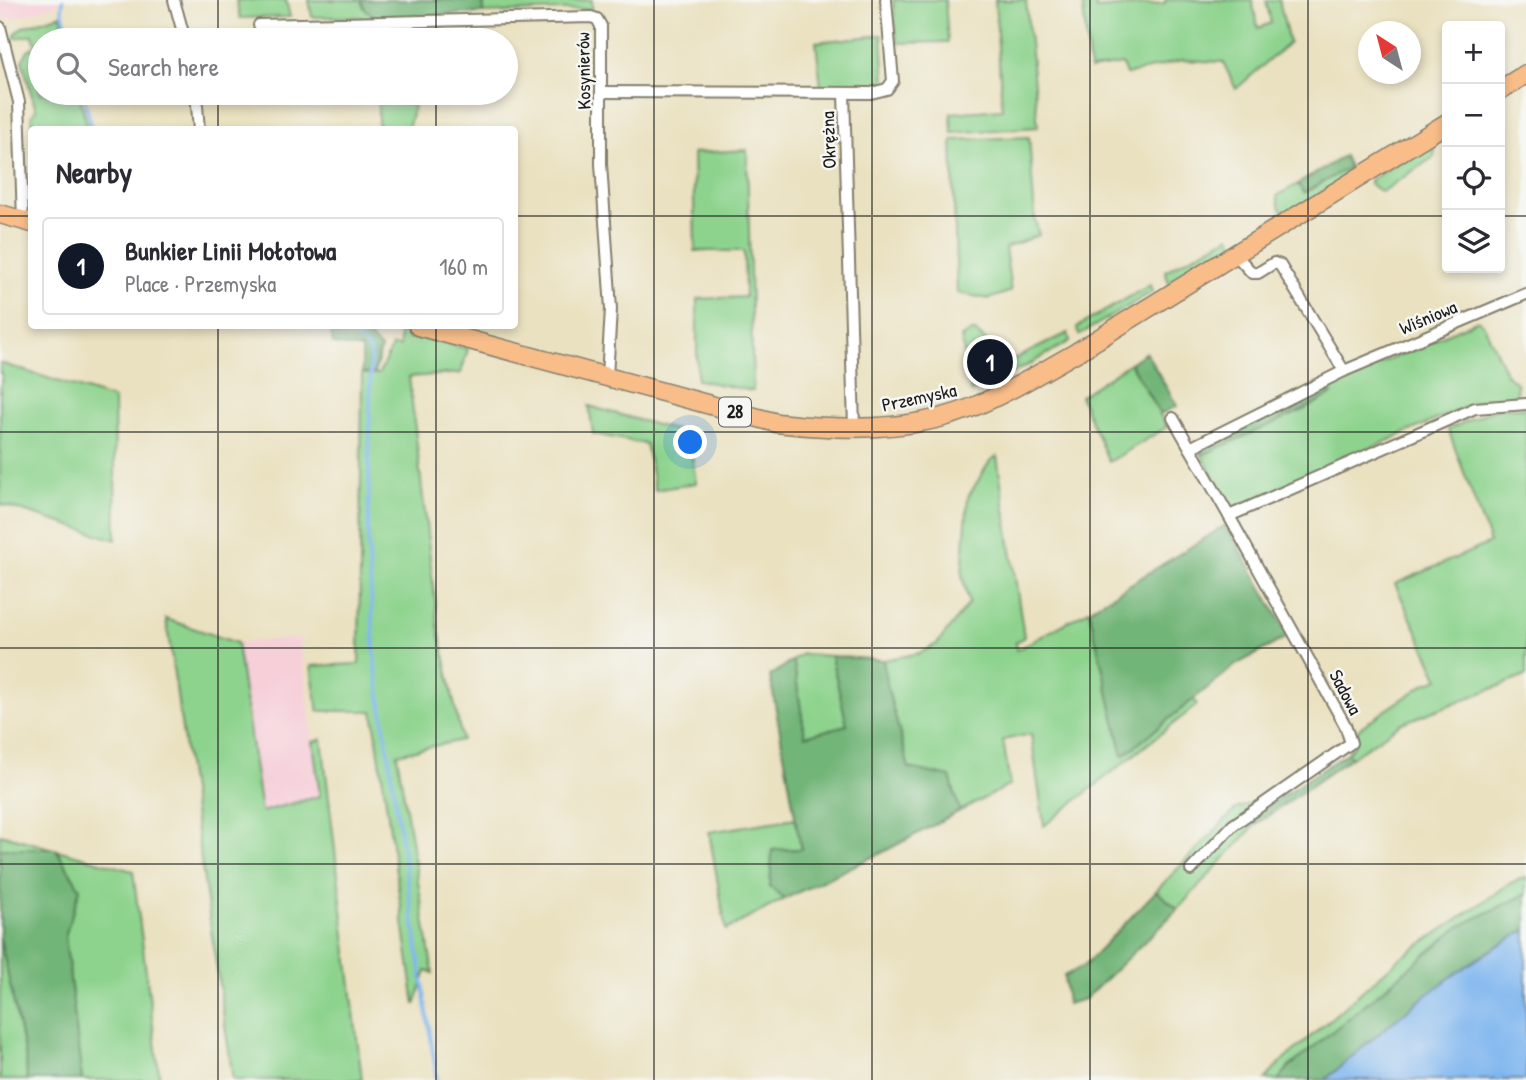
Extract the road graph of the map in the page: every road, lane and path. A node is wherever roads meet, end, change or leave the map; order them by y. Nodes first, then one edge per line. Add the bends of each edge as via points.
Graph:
1 (174, 0) edge
2 (887, 0) edge
3 (259, 25) dead end
4 (0, 27) edge
5 (181, 28) edge
6 (1526, 74) edge
7 (1505, 87) edge
8 (601, 92) junction
9 (844, 93) junction
10 (197, 105) edge
11 (199, 126) edge
12 (1442, 126) edge
13 (0, 214) edge
14 (27, 222) edge
15 (1236, 255) junction
16 (1526, 295) edge
17 (432, 329) edge
18 (1344, 371) junction
19 (607, 377) junction
20 (1526, 404) edge
21 (1173, 418) dead end
22 (854, 427) junction
23 (1190, 448) junction
24 (1229, 516) junction
25 (1191, 870) dead end

1 - 5 street
2 - 9 street via 893,81 887,89 871,93
3 - 8 street, Kosynierów via 591,17 601,26
4 - 14 street via 19,102
6 - 7 main road
8 - 9 street, Okrężna
8 - 19 street, Kosynierów via 611,309
9 - 22 street, Okrężna
10 - 11 street
12 - 15 main road, Przemyska / 28
13 - 14 main road
15 - 18 street via 1252,273 1274,263 1280,265
15 - 22 main road, Przemyska / 28 via 1077,352 965,410 915,422
16 - 18 street, Wiśniowa
17 - 19 main road, Przemyska / 28 via 514,346
18 - 23 street, Wiśniowa
19 - 22 main road, Przemyska / 28 via 777,423
20 - 24 street via 1475,408
21 - 23 street, Sadowa
23 - 24 street, Sadowa
24 - 25 street, Sadowa via 1345,724 1351,743 1234,825

